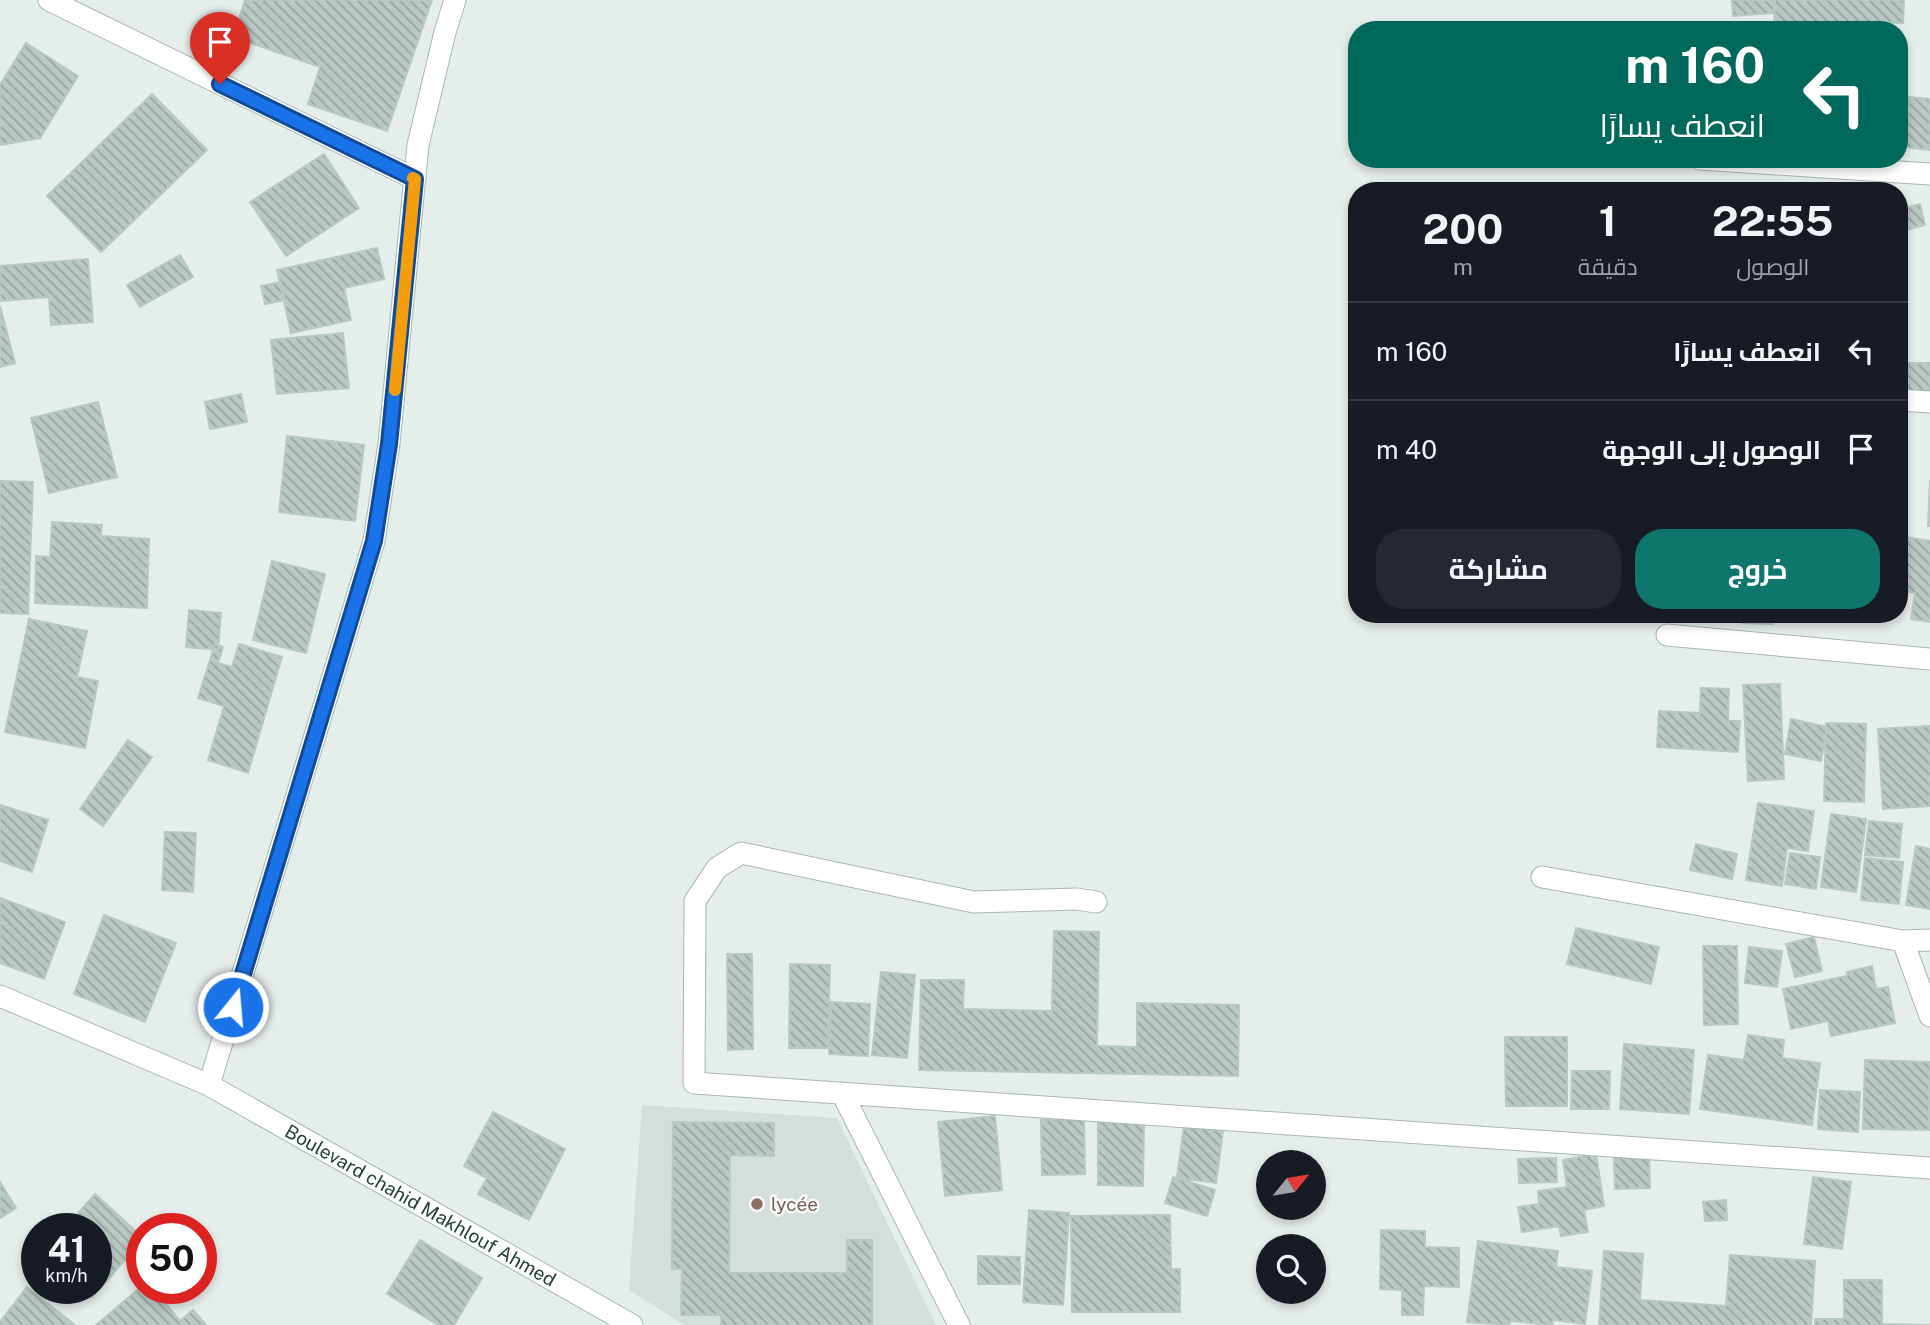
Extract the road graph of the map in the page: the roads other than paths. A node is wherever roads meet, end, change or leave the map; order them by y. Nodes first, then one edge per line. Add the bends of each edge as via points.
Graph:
1 (49, 0) edge
2 (455, 0) edge
3 (1838, 168) edge
4 (1930, 174) edge
5 (415, 179) junction
6 (1908, 401) edge
7 (1930, 402) edge
8 (1667, 635) dead end
9 (1930, 659) edge
10 (1542, 877) dead end
11 (1096, 902) dead end
12 (1930, 940) edge
13 (1903, 942) junction
14 (0, 996) edge
15 (1930, 1016) edge
16 (209, 1085) junction
17 (842, 1093) junction
18 (1930, 1168) edge
19 (628, 1324) edge
20 (959, 1325) edge

1 - 5 street
2 - 5 street via 418,145
3 - 4 street
5 - 16 street via 389,444 374,541
6 - 7 street
8 - 9 street
10 - 13 street
11 - 17 street via 974,902 741,853 717,868 695,901 694,1083
12 - 13 street
13 - 15 street
14 - 16 street, Boulevard chahid Makhlouf Ahmed
16 - 19 street, Boulevard chahid Makhlouf Ahmed
17 - 18 street
17 - 20 street

